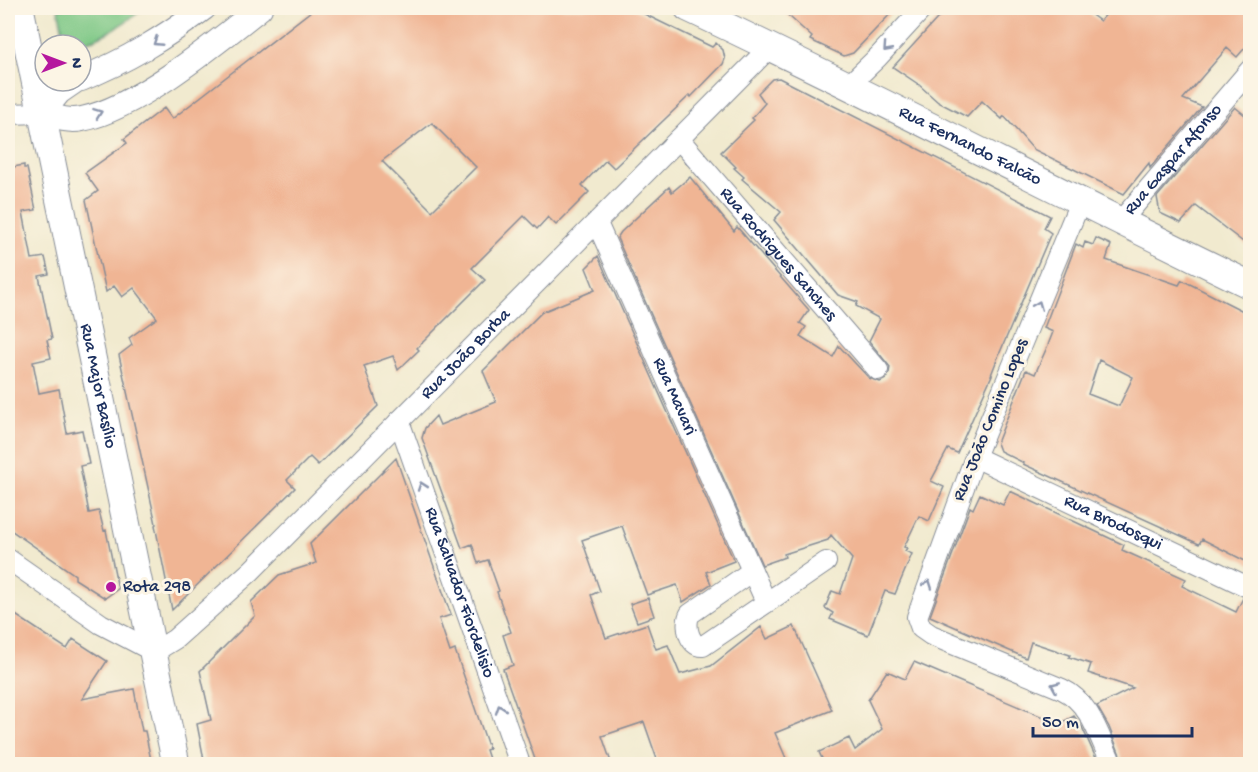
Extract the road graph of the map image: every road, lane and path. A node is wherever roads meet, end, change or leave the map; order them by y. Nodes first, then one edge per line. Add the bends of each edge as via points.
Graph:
1 (20, 8) edge
2 (204, 8) edge
3 (260, 8) edge
4 (688, 8) edge
5 (924, 8) edge
6 (771, 46) junction
7 (1251, 70) edge
8 (93, 74) edge
9 (848, 86) junction
10 (58, 93) edge
11 (42, 113) junction
12 (8, 114) edge
13 (679, 139) junction
14 (1080, 202) junction
15 (1120, 222) junction
16 (597, 223) junction
17 (1251, 285) edge
18 (878, 370) dead end
19 (399, 421) junction
20 (975, 457) junction
21 (8, 559) edge
22 (826, 562) dead end
23 (752, 571) junction
24 (1251, 588) edge
25 (766, 602) junction
26 (152, 649) junction
27 (176, 765) edge
28 (520, 765) edge
29 (1112, 765) edge

1 - 11 main road, Rua Major Basílio
2 -> 8 street via 149,47
11 -> 3 street via 82,119 127,102 168,77
4 - 6 main road, Rua Fernando Falcão
5 -> 9 street
6 - 9 main road, Rua Fernando Falcão
6 - 13 street, Rua João Borba
7 - 15 street, Rua Gaspar Afonso
9 - 14 main road, Rua Fernando Falcão
10 - 11 street
11 - 12 street
11 - 26 main road, Rua Major Basílio
13 - 16 street, Rua João Borba
13 - 18 street, Rua Rodrigues Sanches
14 - 15 main road, Rua Fernando Falcão
20 -> 14 street, Rua João Comino Lopes
15 - 17 main road, Rua Fernando Falcão
16 - 19 street, Rua João Borba
16 - 23 street, Rua Mavari
19 - 26 street, Rua João Borba via 251,571 175,639
28 -> 19 street, Rua Salvador Fiordelisio
20 - 24 street, Rua Brodosqui
29 -> 20 street, Rua João Comino Lopes via 1089,714 1076,696 931,635 918,622 918,611
21 - 26 street via 101,624
22 - 25 street
23 - 25 street, Rua Mavari
23 - 25 street via 690,614 686,623 694,644 703,646
26 - 27 main road, Rua Major Basílio

